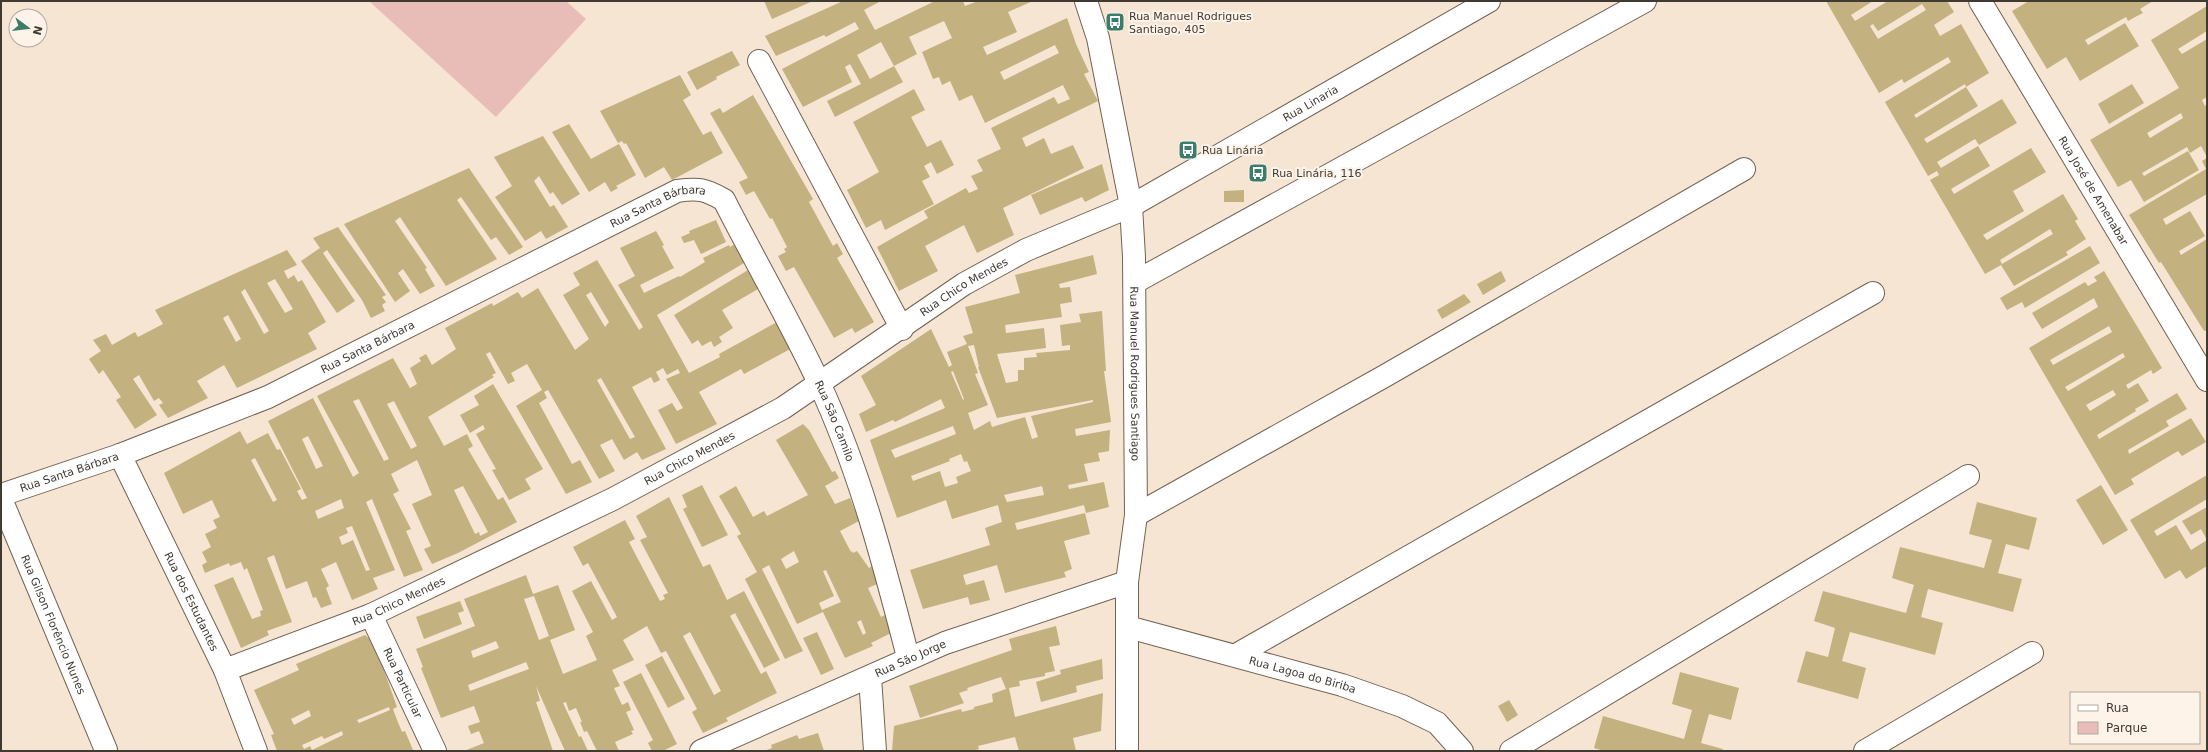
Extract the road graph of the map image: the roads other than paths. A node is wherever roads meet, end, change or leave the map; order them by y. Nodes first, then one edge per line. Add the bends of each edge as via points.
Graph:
1 (1086, 1) edge
2 (1489, 1) edge
3 (1645, 1) edge
4 (1980, 1) edge
5 (759, 61) dead end
6 (1744, 170) dead end
7 (724, 200) joint
8 (1131, 206) junction
9 (1135, 282) junction
10 (1873, 294) dead end
11 (902, 329) junction
12 (2207, 380) edge
13 (819, 384) junction
14 (120, 455) junction
15 (1968, 476) dead end
16 (1, 495) edge
17 (1, 499) edge
18 (1136, 515) junction
19 (1127, 582) junction
20 (371, 615) junction
21 (1128, 627) junction
22 (2032, 653) dead end
23 (1236, 655) junction
24 (908, 657) junction
25 (225, 670) junction
26 (870, 677) junction
27 (106, 750) edge
28 (256, 751) edge
29 (435, 751) edge
30 (701, 751) edge
31 (875, 751) edge
32 (1127, 751) edge
33 (1462, 751) edge
34 (1510, 751) edge
35 (1865, 751) edge

1 - 8 street, Rua Manuel Rodrigues Santiago via 1098,38
2 - 8 street, Rua Linaria
3 - 9 street
4 - 12 street, Rua José de Amenabar
5 - 11 street
6 - 18 street
7 - 13 street, Rua São Camilo
7 - 14 street, Rua Santa Bárbara via 707,190 678,191 268,397
8 - 9 street, Rua Manuel Rodrigues Santiago
8 - 11 street, Rua Chico Mendes via 1026,250 964,284
9 - 18 street, Rua Manuel Rodrigues Santiago
10 - 23 street
11 - 13 street, Rua Chico Mendes
13 - 20 street, Rua Chico Mendes via 783,408 613,499
13 - 24 street, Rua São Camilo via 857,477
14 - 16 street, Rua Santa Bárbara
14 - 25 street, Rua dos Estudantes
15 - 34 street
17 - 27 street, Rua Gilson Florêncio Nunes
18 - 19 street, Rua Manuel Rodrigues Santiago
19 - 21 street, Rua Manuel Rodrigues Santiago
19 - 24 street, Rua São Jorge
20 - 25 street, Rua Chico Mendes
20 - 29 street, Rua Particular
21 - 23 street, Rua Lagoa do Biriba
21 - 32 street, Rua Manuel Rodrigues Santiago
22 - 35 street
23 - 33 street, Rua Lagoa do Biriba via 1342,685 1402,706 1437,723
24 - 26 street, Rua São Jorge
25 - 28 street, Rua dos Estudantes
26 - 30 street, Rua São Jorge
26 - 31 street

